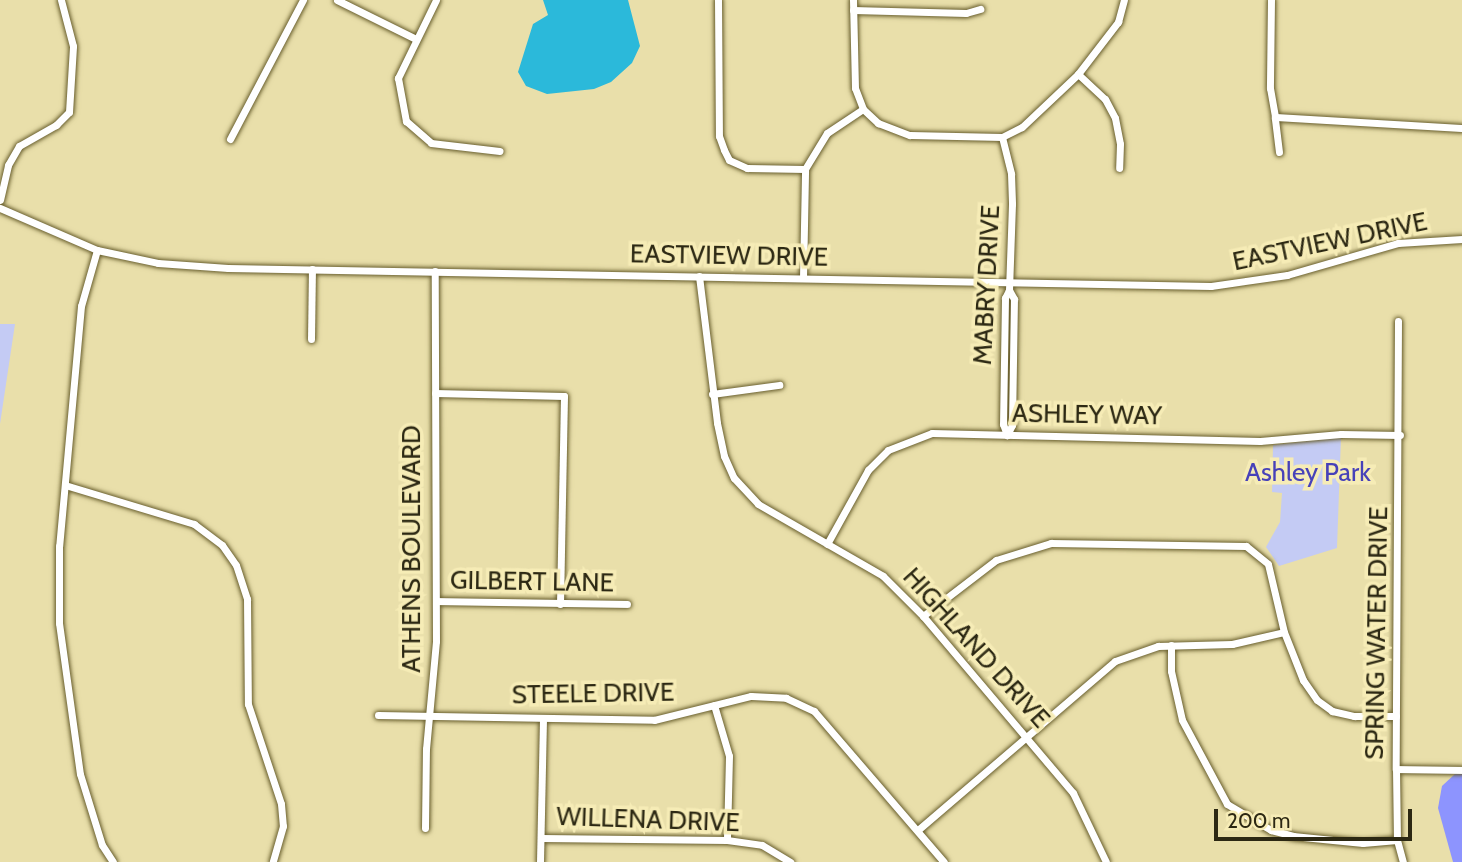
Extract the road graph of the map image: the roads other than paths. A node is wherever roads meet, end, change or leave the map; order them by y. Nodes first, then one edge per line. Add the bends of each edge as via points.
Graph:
1 (61, 0) edge
2 (303, 0) edge
3 (337, 0) edge
4 (436, 0) edge
5 (718, 0) edge
6 (853, 0) edge
7 (1124, 0) edge
8 (1271, 0) edge
9 (980, 9) dead end
10 (853, 10) junction
11 (416, 39) junction
12 (1078, 74) junction
13 (863, 109) junction
14 (1275, 117) junction
15 (1462, 128) edge
16 (1002, 137) junction
17 (230, 139) dead end
18 (500, 152) dead end
19 (1279, 152) dead end
20 (1118, 167) dead end
21 (805, 169) junction
22 (0, 200) edge
23 (0, 208) edge
24 (1462, 239) edge
25 (97, 250) junction
26 (312, 269) junction
27 (435, 271) junction
28 (699, 276) junction
29 (803, 278) junction
30 (1009, 286) junction
31 (1398, 321) dead end
32 (311, 339) dead end
33 (779, 385) dead end
34 (435, 393) junction
35 (712, 394) junction
36 (1007, 435) junction
37 (1401, 435) junction
38 (65, 485) junction
39 (827, 544) junction
40 (436, 601) junction
41 (560, 604) junction
42 (627, 604) dead end
43 (923, 616) junction
44 (1284, 632) junction
45 (1171, 645) junction
46 (714, 705) junction
47 (378, 715) dead end
48 (430, 715) junction
49 (1396, 716) junction
50 (543, 718) junction
51 (1029, 737) junction
52 (1396, 769) junction
53 (1462, 770) edge
54 (425, 828) dead end
55 (919, 829) junction
56 (541, 838) junction
57 (727, 840) junction
58 (1397, 840) junction
59 (113, 862) edge
60 (273, 862) edge
61 (540, 862) edge
62 (790, 862) edge
63 (944, 862) edge
64 (1106, 862) edge
65 (1403, 862) edge

1 - 22 street via 72,46 69,112 19,146 8,165
2 - 17 street
3 - 11 street
4 - 11 street
5 - 21 street via 719,136 729,160 747,168
6 - 10 street
7 - 12 street via 1118,22
8 - 14 street via 1270,88
9 - 10 street via 966,13
10 - 13 street via 855,88
11 - 18 street via 398,78 406,121 431,144
12 - 16 street via 1022,127
12 - 20 street via 1105,99 1115,118
13 - 16 street via 878,122 910,135
13 - 21 street via 828,133
14 - 15 street
14 - 19 street
16 - 30 street, MABRY DRIVE via 1012,174
21 - 29 street
23 - 25 street, EASTVIEW DRIVE
24 - 30 street, EASTVIEW DRIVE via 1398,243 1287,275 1231,285
25 - 26 street, EASTVIEW DRIVE via 196,267
25 - 38 street via 81,306
26 - 27 street, EASTVIEW DRIVE
26 - 32 street
27 - 28 street, EASTVIEW DRIVE
27 - 34 street, ATHENS BOULEVARD
28 - 29 street, EASTVIEW DRIVE
28 - 35 street, HIGHLAND DRIVE
29 - 30 street, EASTVIEW DRIVE
30 - 36 street, MABRY DRIVE via 1014,299 1012,425
31 - 37 street, SPRING WATER DRIVE
33 - 35 street
34 - 40 street, ATHENS BOULEVARD
34 - 41 street via 564,396
35 - 39 street, HIGHLAND DRIVE via 724,456 734,478 758,504
36 - 37 street, ASHLEY WAY via 1260,441 1341,433
36 - 39 street, ASHLEY WAY via 932,433 888,450 868,470
37 - 49 street, SPRING WATER DRIVE
38 - 59 street via 59,610 64,682 80,774 102,845
38 - 60 street via 194,524 222,545 236,565 247,599 248,704 281,804 283,826
39 - 43 street, HIGHLAND DRIVE via 883,576
40 - 41 street, GILBERT LANE
40 - 48 street, ATHENS BOULEVARD
41 - 42 street, GILBERT LANE
43 - 44 street via 996,560 1051,543 1237,545 1257,551 1268,564
43 - 51 street, HIGHLAND DRIVE
44 - 45 street via 1232,644
44 - 49 street via 1303,680 1325,705 1354,716
45 - 51 street via 1144,649 1115,661
45 - 58 street via 1171,671 1182,720 1227,804 1271,830 1293,836 1363,843
46 - 50 street, STEELE DRIVE via 654,720
46 - 55 street, STEELE DRIVE via 765,695 786,698 814,711
46 - 57 street via 729,756
47 - 48 street, STEELE DRIVE
48 - 50 street, STEELE DRIVE
48 - 54 street, ATHENS BOULEVARD
49 - 52 street, SPRING WATER DRIVE
50 - 56 street
51 - 55 street
51 - 64 street, HIGHLAND DRIVE via 1073,793
52 - 53 street
52 - 58 street, SPRING WATER DRIVE
55 - 63 street, STEELE DRIVE
56 - 57 street, WILLENA DRIVE
56 - 61 street
57 - 62 street, WILLENA DRIVE via 762,845
58 - 65 street, SPRING WATER DRIVE

